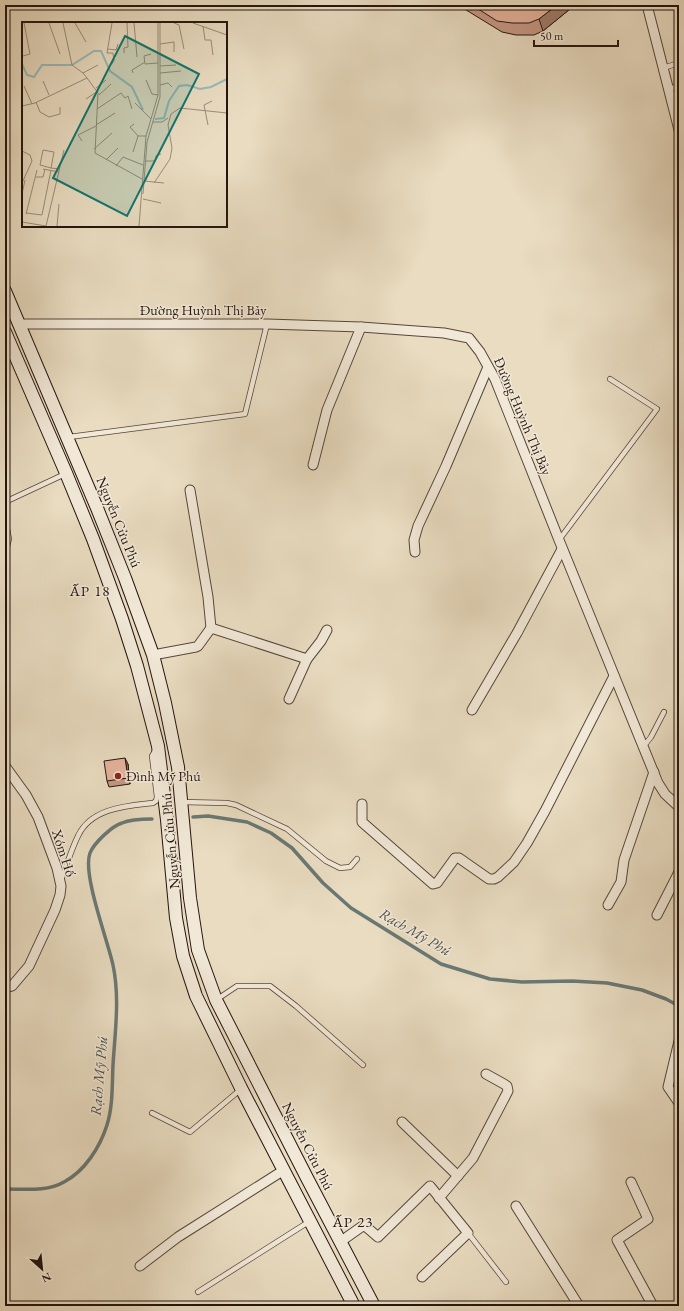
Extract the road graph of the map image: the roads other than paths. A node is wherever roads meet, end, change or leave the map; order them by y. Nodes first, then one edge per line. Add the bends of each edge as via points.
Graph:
1 (647, 5) edge
2 (679, 63) edge
3 (663, 68) junction
4 (679, 86) edge
5 (669, 89) junction
6 (679, 130) edge
7 (5, 291) edge
8 (5, 319) edge
9 (19, 324) junction
10 (266, 324) junction
11 (361, 327) junction
12 (5, 332) edge
13 (488, 367) junction
14 (610, 379) dead end
15 (67, 437) junction
16 (312, 465) dead end
17 (66, 473) junction
18 (190, 490) dead end
19 (5, 502) edge
20 (5, 518) edge
21 (559, 540) junction
22 (562, 549) junction
23 (415, 552) dead end
24 (5, 554) edge
25 (211, 628) junction
26 (327, 630) dead end
27 (153, 655) junction
28 (307, 659) junction
29 (614, 676) junction
30 (289, 699) dead end
31 (472, 710) dead end
32 (664, 712) dead end
33 (158, 746) junction
34 (643, 747) junction
35 (5, 766) edge
36 (654, 772) junction
37 (181, 802) junction
38 (678, 803) edge
39 (362, 804) dead end
40 (357, 859) dead end
41 (679, 872) edge
42 (60, 882) junction
43 (608, 905) dead end
44 (657, 914) dead end
45 (5, 988) edge
46 (216, 1000) junction
47 (679, 1041) edge
48 (363, 1065) dead end
49 (486, 1074) dead end
50 (242, 1088) junction
51 (679, 1103) edge
52 (152, 1113) dead end
53 (402, 1122) dead end
54 (284, 1170) junction
55 (458, 1176) junction
56 (631, 1182) dead end
57 (440, 1198) junction
58 (516, 1206) dead end
59 (310, 1221) junction
60 (468, 1233) junction
61 (340, 1242) junction
62 (140, 1266) dead end
63 (422, 1277) dead end
64 (506, 1282) dead end
65 (198, 1292) dead end
66 (354, 1306) edge
67 (374, 1306) edge
68 (579, 1306) edge
69 (653, 1306) edge

1 - 3 street
2 - 3 lane
3 - 5 street
4 - 5 lane
5 - 6 street
7 - 9 main road, Nguyễn Cửu Phú
8 - 9 main road
9 - 10 street, Đường Huỳnh Thị Bảy
9 - 15 main road, Nguyễn Cửu Phú
10 - 11 street, Đường Huỳnh Thị Bảy
10 - 15 lane via 245,414
11 - 13 street, Đường Huỳnh Thị Bảy via 444,333 469,338
11 - 16 street via 327,410
12 - 17 main road, Nguyễn Cửu Phú
13 - 21 street, Đường Huỳnh Thị Bảy
13 - 23 street via 418,526 414,540
14 - 21 lane via 657,409
15 - 27 main road, Nguyễn Cửu Phú via 125,578
17 - 19 lane
17 - 33 main road, Nguyễn Cửu Phú via 122,619
18 - 25 street
20 - 24 lane via 9,539
21 - 22 street, Đường Huỳnh Thị Bảy
22 - 29 street, Đường Huỳnh Thị Bảy
22 - 31 street
25 - 27 street via 196,647
25 - 28 street
26 - 28 street
27 - 37 main road, Nguyễn Cửu Phú via 166,702 178,767
28 - 30 street
29 - 34 street, Đường Huỳnh Thị Bảy
29 - 39 street via 527,843 514,862 496,878 489,879 459,858 455,858 437,883 433,884 362,822
32 - 34 lane
33 - 42 lane via 152,756 156,802 121,807 92,818 82,828
33 - 50 main road, Nguyễn Cửu Phú via 176,918 184,956 196,996
34 - 36 street, Đường Huỳnh Thị Bảy
35 - 42 street, Xóm Hố via 38,817
36 - 38 street, Đường Huỳnh Thị Bảy via 665,794
36 - 43 street via 624,860 621,882
37 - 40 lane via 236,805 287,829 326,861 342,869 350,867
37 - 46 main road, Nguyễn Cửu Phú via 190,898 198,950
41 - 44 street
42 - 45 street, Xóm Hố via 60,895 55,910 29,966 12,986
46 - 48 lane via 237,986 270,986
46 - 61 main road, Nguyễn Cửu Phú
47 - 51 street via 668,1087
49 - 55 street via 507,1086 508,1091 473,1158
50 - 52 lane via 190,1132
50 - 54 main road, Nguyễn Cửu Phú
53 - 55 street
54 - 59 main road, Nguyễn Cửu Phú
54 - 62 street via 178,1237
55 - 57 street
56 - 69 street via 648,1219 617,1240
57 - 60 street
57 - 61 street via 430,1186 378,1237 364,1225
58 - 68 street
59 - 65 lane
59 - 66 main road, Nguyễn Cửu Phú
60 - 63 street
60 - 64 lane
61 - 67 main road, Nguyễn Cửu Phú

